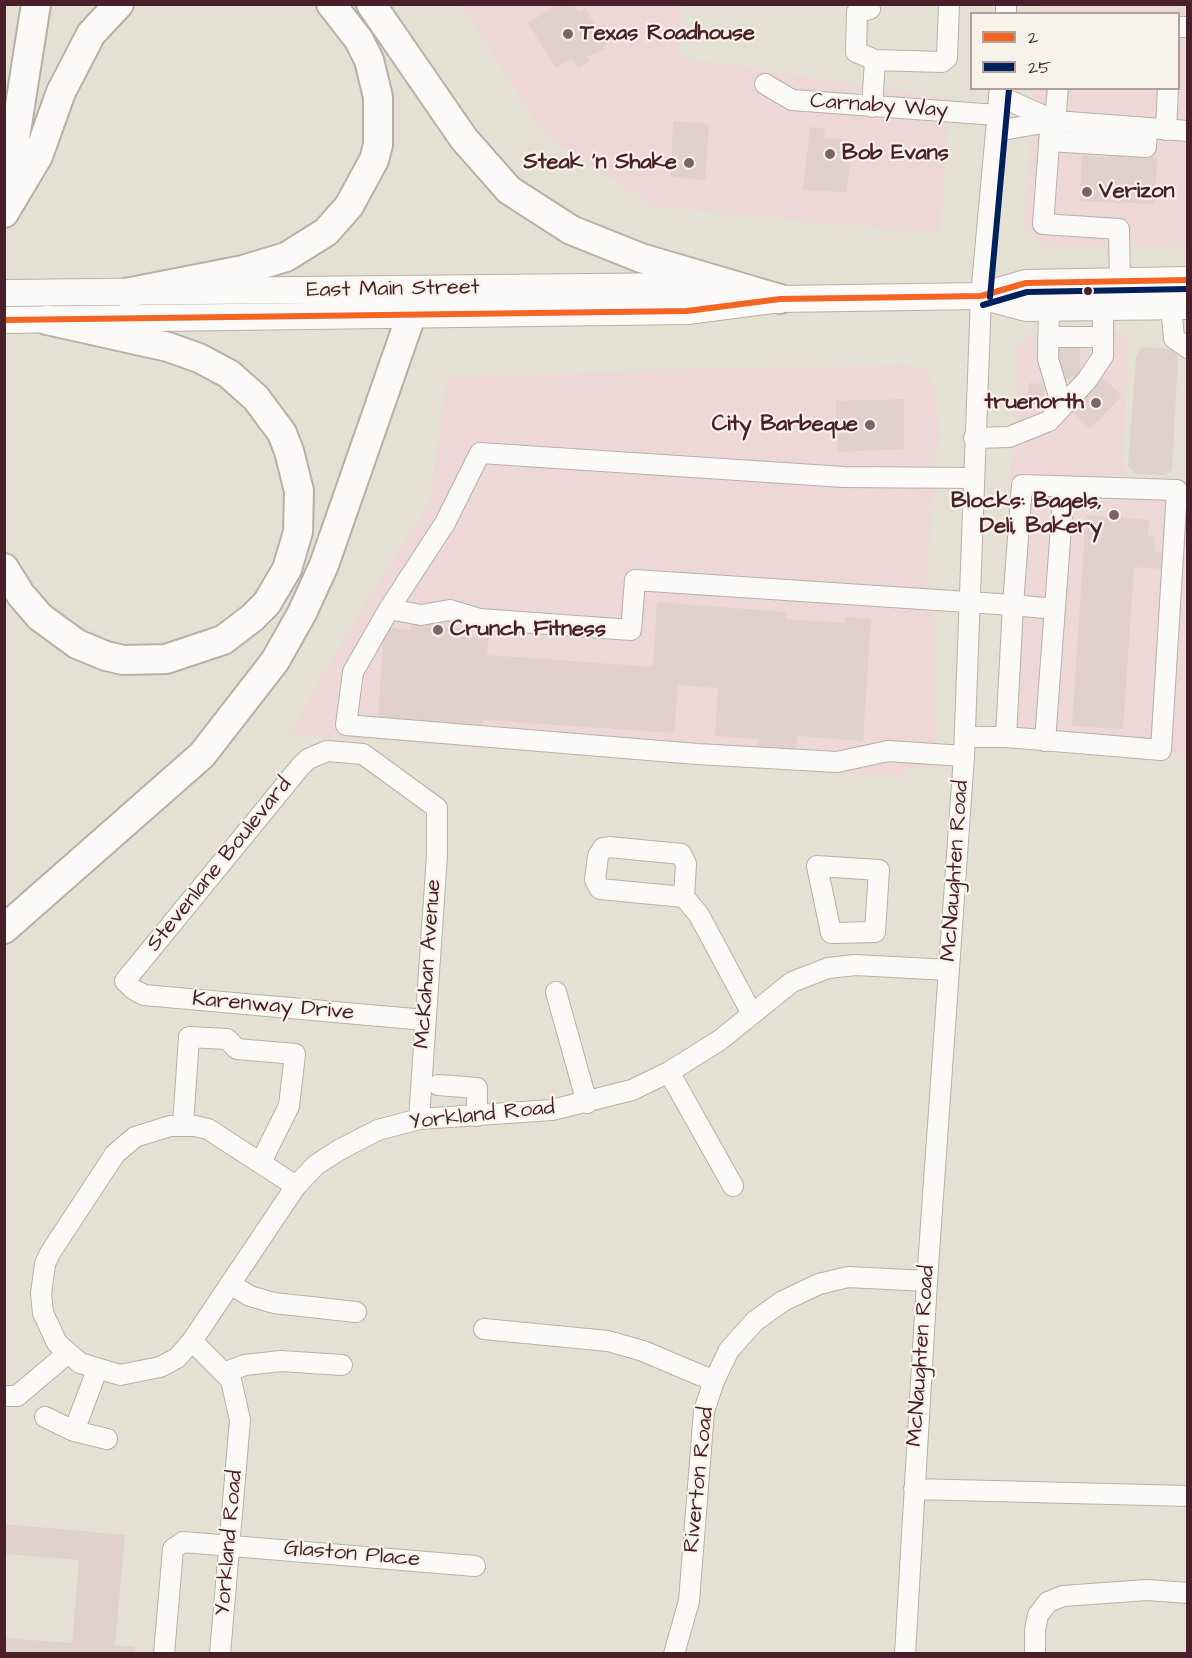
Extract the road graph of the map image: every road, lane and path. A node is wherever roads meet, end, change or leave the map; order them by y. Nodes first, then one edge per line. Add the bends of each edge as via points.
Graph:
1 (36, 4) edge
2 (118, 4) edge
3 (331, 4) edge
4 (371, 4) edge
5 (949, 4) edge
6 (870, 11) edge
7 (874, 60) junction
8 (765, 84) dead end
9 (1058, 90) edge
10 (1167, 90) edge
11 (872, 107) junction
12 (998, 108) edge
13 (1055, 121) junction
14 (1156, 129) junction
15 (1188, 131) edge
16 (1049, 141) junction
17 (4, 206) edge
18 (4, 213) edge
19 (1188, 280) edge
20 (1120, 281) junction
21 (4, 293) edge
22 (126, 293) junction
23 (981, 296) junction
24 (780, 299) junction
25 (46, 306) junction
26 (1179, 306) edge
27 (1102, 307) junction
28 (1048, 308) junction
29 (412, 313) junction
30 (4, 320) edge
31 (1102, 337) junction
32 (1048, 338) junction
33 (1188, 348) edge
34 (1062, 406) junction
35 (974, 438) junction
36 (973, 478) junction
37 (1064, 487) junction
38 (1182, 489) edge
39 (4, 568) edge
40 (970, 601) junction
41 (1012, 605) junction
42 (388, 609) junction
43 (1055, 609) junction
44 (1006, 737) junction
45 (1045, 741) junction
46 (964, 747) junction
47 (318, 754) joint
48 (684, 897) junction
49 (4, 929) edge
50 (853, 934) dead end
51 (855, 965) junction
52 (949, 970) junction
53 (125, 981) joint
54 (556, 992) dead end
55 (752, 1014) junction
56 (425, 1020) junction
57 (669, 1072) junction
58 (438, 1085) dead end
59 (587, 1103) junction
60 (477, 1116) junction
61 (419, 1119) junction
62 (183, 1125) junction
63 (261, 1162) junction
64 (296, 1186) junction
65 (733, 1186) dead end
66 (927, 1281) junction
67 (230, 1284) junction
68 (356, 1312) dead end
69 (484, 1329) dead end
70 (192, 1341) junction
71 (68, 1353) junction
72 (342, 1365) dead end
73 (97, 1370) junction
74 (226, 1372) junction
75 (714, 1381) junction
76 (4, 1396) edge
77 (45, 1417) dead end
78 (74, 1431) junction
79 (107, 1439) dead end
80 (914, 1489) junction
81 (1188, 1496) edge
82 (230, 1544) junction
83 (475, 1566) dead end
84 (1188, 1593) edge
85 (164, 1653) edge
86 (220, 1653) edge
87 (674, 1653) edge
88 (905, 1653) edge
89 (1035, 1653) edge

1 - 17 highway
2 - 18 highway via 91,34 61,92 38,156
3 - 22 highway via 359,40 369,60 378,97 374,160 350,206 326,232 286,257 243,270
4 - 24 highway via 464,139 508,190 571,230 641,258
5 - 7 street via 947,58 942,62
6 - 7 street via 857,12 856,52
7 - 11 street
8 - 11 street, Carnaby Way via 792,100
9 - 13 street
10 - 14 street
11 - 12 street, Carnaby Way
12 - 13 street
12 - 13 street
12 - 23 street, McNaughten Road
13 - 14 street
13 - 16 street
14 - 15 street
14 - 16 street via 1146,147
16 - 20 street via 1043,224 1119,229
19 - 20 main road, East Main Street
20 - 23 main road, East Main Street via 1026,283
21 - 25 main road, East Main Street
22 - 24 main road, East Main Street via 686,286
22 - 25 main road, East Main Street
23 - 24 main road, East Main Street
23 - 28 main road, East Main Street via 1026,308
23 - 35 street, McNaughten Road
24 - 29 main road, East Main Street via 687,310
25 - 29 main road, East Main Street
25 - 30 main road, East Main Street
25 - 39 highway via 200,358 229,374 256,398 282,433 289,451 298,490 298,532 287,569 267,603 252,618 223,640 166,659 123,660 77,644 40,617
26 - 27 main road, East Main Street
26 - 33 street via 1174,338
27 - 28 main road, East Main Street
27 - 31 street
28 - 32 street
29 - 49 highway via 324,565 275,661 202,755
31 - 32 street
31 - 34 street via 1102,356 1087,380
32 - 34 street via 1048,359
34 - 35 street via 1048,421 1009,437
35 - 36 street, McNaughten Road
36 - 40 street, McNaughten Road
36 - 42 street via 834,476 480,453 445,523
37 - 38 street
37 - 41 street via 1022,485
37 - 43 street
38 - 45 street via 1161,750
40 - 41 street
40 - 42 street via 635,580 631,630 480,619 450,610 421,615
40 - 46 street, McNaughten Road
41 - 43 street
41 - 44 street
42 - 46 street via 353,672 346,725 837,762 888,751
43 - 45 street
44 - 45 street
44 - 46 street
46 - 52 street, McNaughten Road
47 - 53 street, Stevenlane Boulevard via 300,767
47 - 56 street, McKahan Avenue via 337,750 363,754 437,808
48 - 48 street via 600,889 596,880 599,852 609,847 681,854 686,864
48 - 55 street via 699,915
50 - 51 street
51 - 52 street, Yorkland Road
51 - 55 street, Yorkland Road via 828,968 792,982
52 - 66 street, McNaughten Road
53 - 56 street, Karenway Drive via 144,995
54 - 59 street
55 - 57 street, Yorkland Road
56 - 61 street, McKahan Avenue
57 - 59 street, Yorkland Road via 632,1090
57 - 65 street
58 - 60 street via 477,1088
59 - 60 street, Yorkland Road
60 - 61 street, Yorkland Road
61 - 64 street, Yorkland Road via 378,1130 339,1150
62 - 63 street via 220,1135
62 - 63 street via 189,1037 227,1039 237,1049 295,1054 289,1106
62 - 71 street via 146,1131 120,1150 50,1253 40,1293 43,1313 51,1333
63 - 64 street
64 - 67 street, Yorkland Road
66 - 75 street, Riverton Road via 848,1277 819,1284 783,1301 755,1321 729,1350
66 - 80 street, McNaughten Road
67 - 68 street via 274,1304
67 - 70 street, Yorkland Road
69 - 75 street via 608,1341 644,1351
70 - 73 street via 177,1358 160,1368 120,1375
70 - 74 street, Yorkland Road
71 - 73 street
71 - 76 street via 17,1396
72 - 74 street via 281,1361 245,1365
73 - 78 street
74 - 82 street, Yorkland Road via 235,1389 240,1420
75 - 87 street, Riverton Road via 704,1411 700,1442 688,1601
77 - 78 street
78 - 79 street
80 - 81 street
80 - 88 street, McNaughten Road
82 - 83 street, Glaston Place
82 - 85 street, Glaston Place via 183,1542 173,1549
82 - 86 street, Yorkland Road
84 - 89 street via 1147,1590 1063,1596 1048,1602 1038,1615

